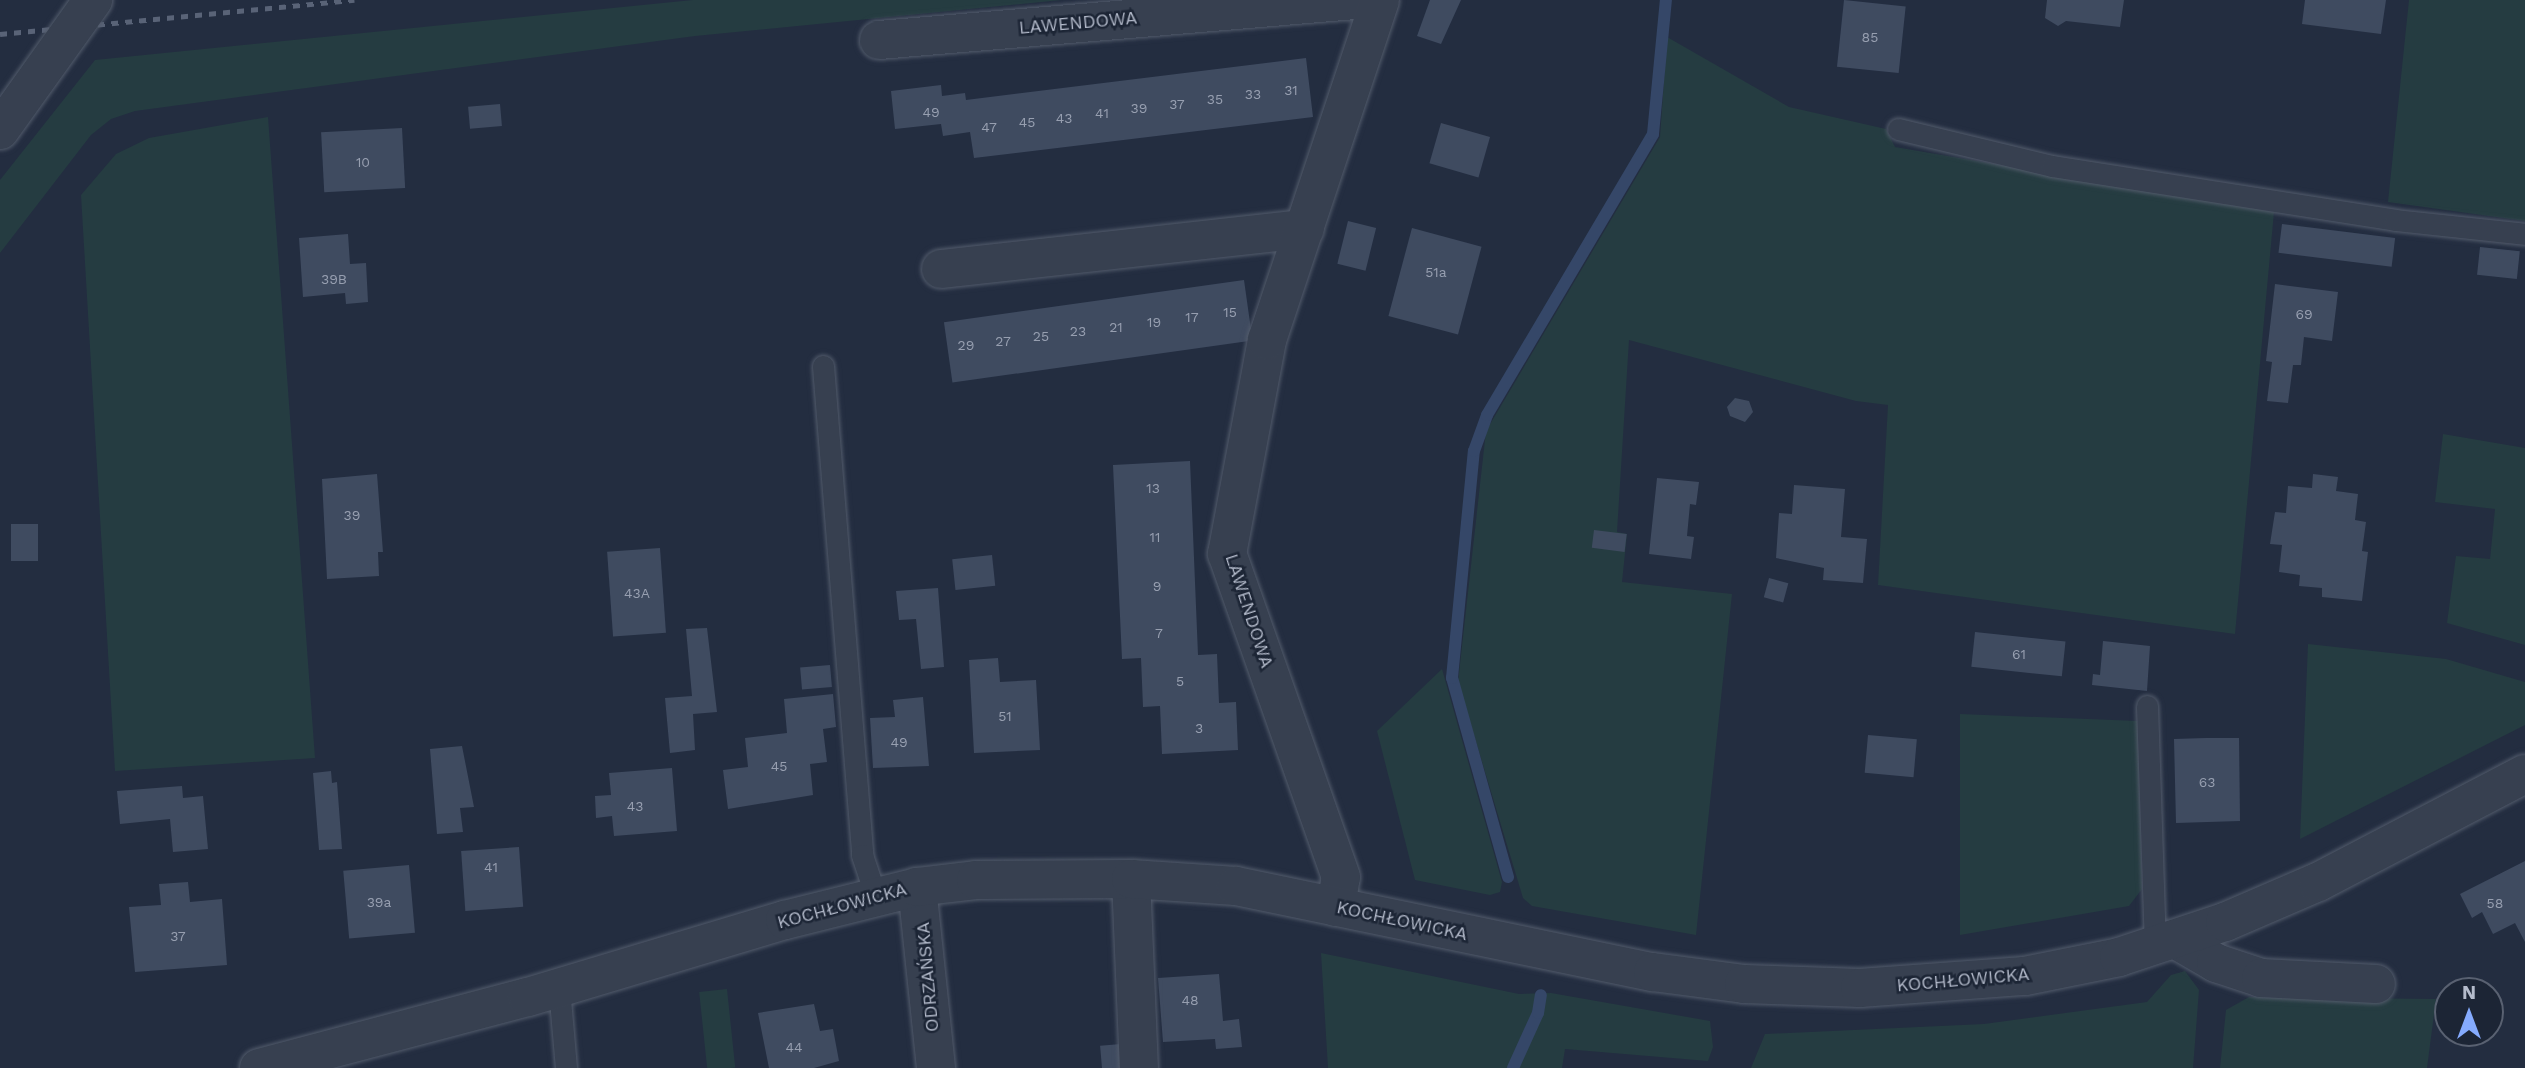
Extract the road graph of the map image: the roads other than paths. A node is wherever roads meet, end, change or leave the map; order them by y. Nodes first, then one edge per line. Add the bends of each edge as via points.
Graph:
1 (93, 0) edge
2 (1360, 0) edge
3 (1380, 0) edge
4 (879, 40) dead end
5 (0, 130) edge
6 (1898, 130) dead end
7 (1305, 229) junction
8 (2525, 234) edge
9 (941, 269) dead end
10 (823, 366) dead end
11 (2147, 706) dead end
12 (2525, 774) edge
13 (1131, 879) junction
14 (918, 887) junction
15 (876, 897) junction
16 (1336, 907) junction
17 (2165, 942) junction
18 (2376, 984) dead end
19 (559, 988) junction
20 (259, 1068) edge
21 (566, 1068) edge
22 (936, 1068) edge
23 (1139, 1068) edge

1 - 5 street, bridge
2 - 4 street, LAWENDOWA
3 - 7 street, LAWENDOWA
6 - 8 lane via 2052,166 2395,220
7 - 9 street
7 - 16 street, LAWENDOWA via 1267,340 1227,554 1340,877
10 - 15 lane via 862,855
11 - 17 lane
12 - 17 street, KOCHŁOWICKA via 2318,882
13 - 14 street, KOCHŁOWICKA via 1031,878
13 - 16 street, KOCHŁOWICKA via 1236,886
13 - 23 street
14 - 15 street, KOCHŁOWICKA
14 - 22 street, ODRZAŃSKA
15 - 19 street, KOCHŁOWICKA
16 - 17 street, KOCHŁOWICKA via 1653,972 1744,984 1860,988 1985,981 2065,969
17 - 18 street via 2261,978
19 - 20 street, KOCHŁOWICKA
19 - 21 lane

